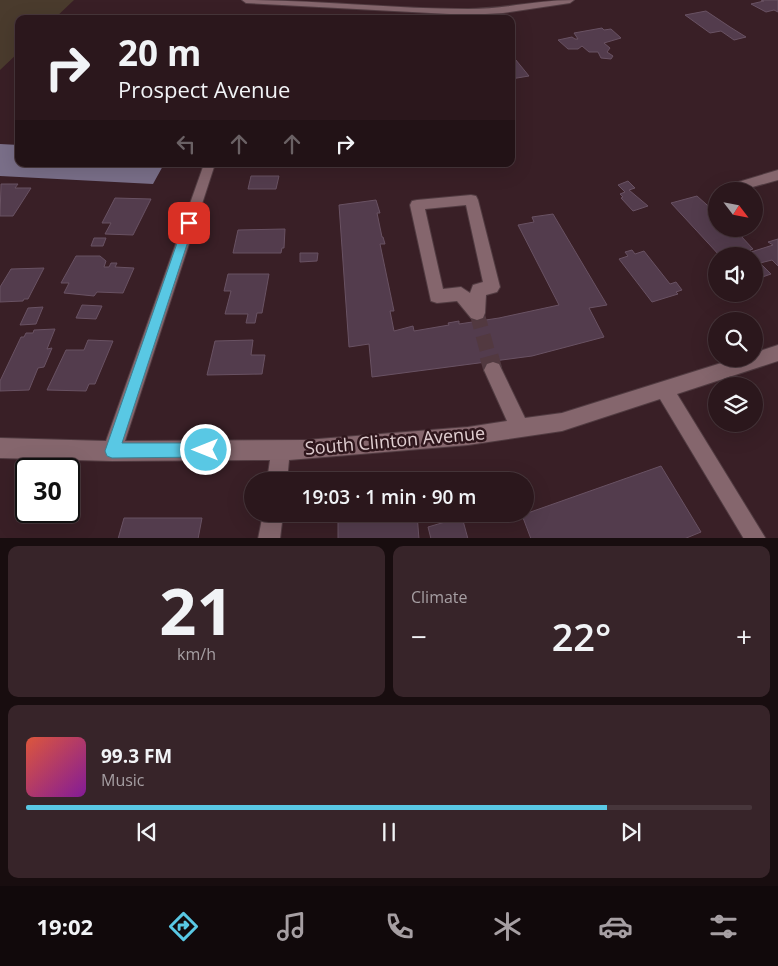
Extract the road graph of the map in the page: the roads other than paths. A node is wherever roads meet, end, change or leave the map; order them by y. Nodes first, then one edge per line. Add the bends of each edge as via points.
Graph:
1 (246, 0) edge
2 (570, 0) edge
3 (208, 167) dead end
4 (778, 175) edge
5 (754, 182) edge
6 (477, 313) joint
7 (778, 353) edge
8 (493, 370) tunnel mouth
9 (664, 390) junction
10 (520, 428) junction
11 (0, 448) edge
12 (281, 450) junction
13 (112, 451) junction
14 (278, 472) edge
15 (271, 522) edge
16 (269, 538) edge
17 (756, 538) edge

1 - 2 street via 468,12
3 - 13 street
4 - 5 street
6 - 6 street via 478,290 492,287 471,200 417,205 437,296 461,294
7 - 9 street, South Clinton Avenue
8 - 10 street
9 - 10 street, South Clinton Avenue via 562,422
9 - 17 street
10 - 12 street, South Clinton Avenue via 458,437
11 - 13 street, South Clinton Avenue
12 - 13 street, South Clinton Avenue
12 - 14 street
15 - 16 street

